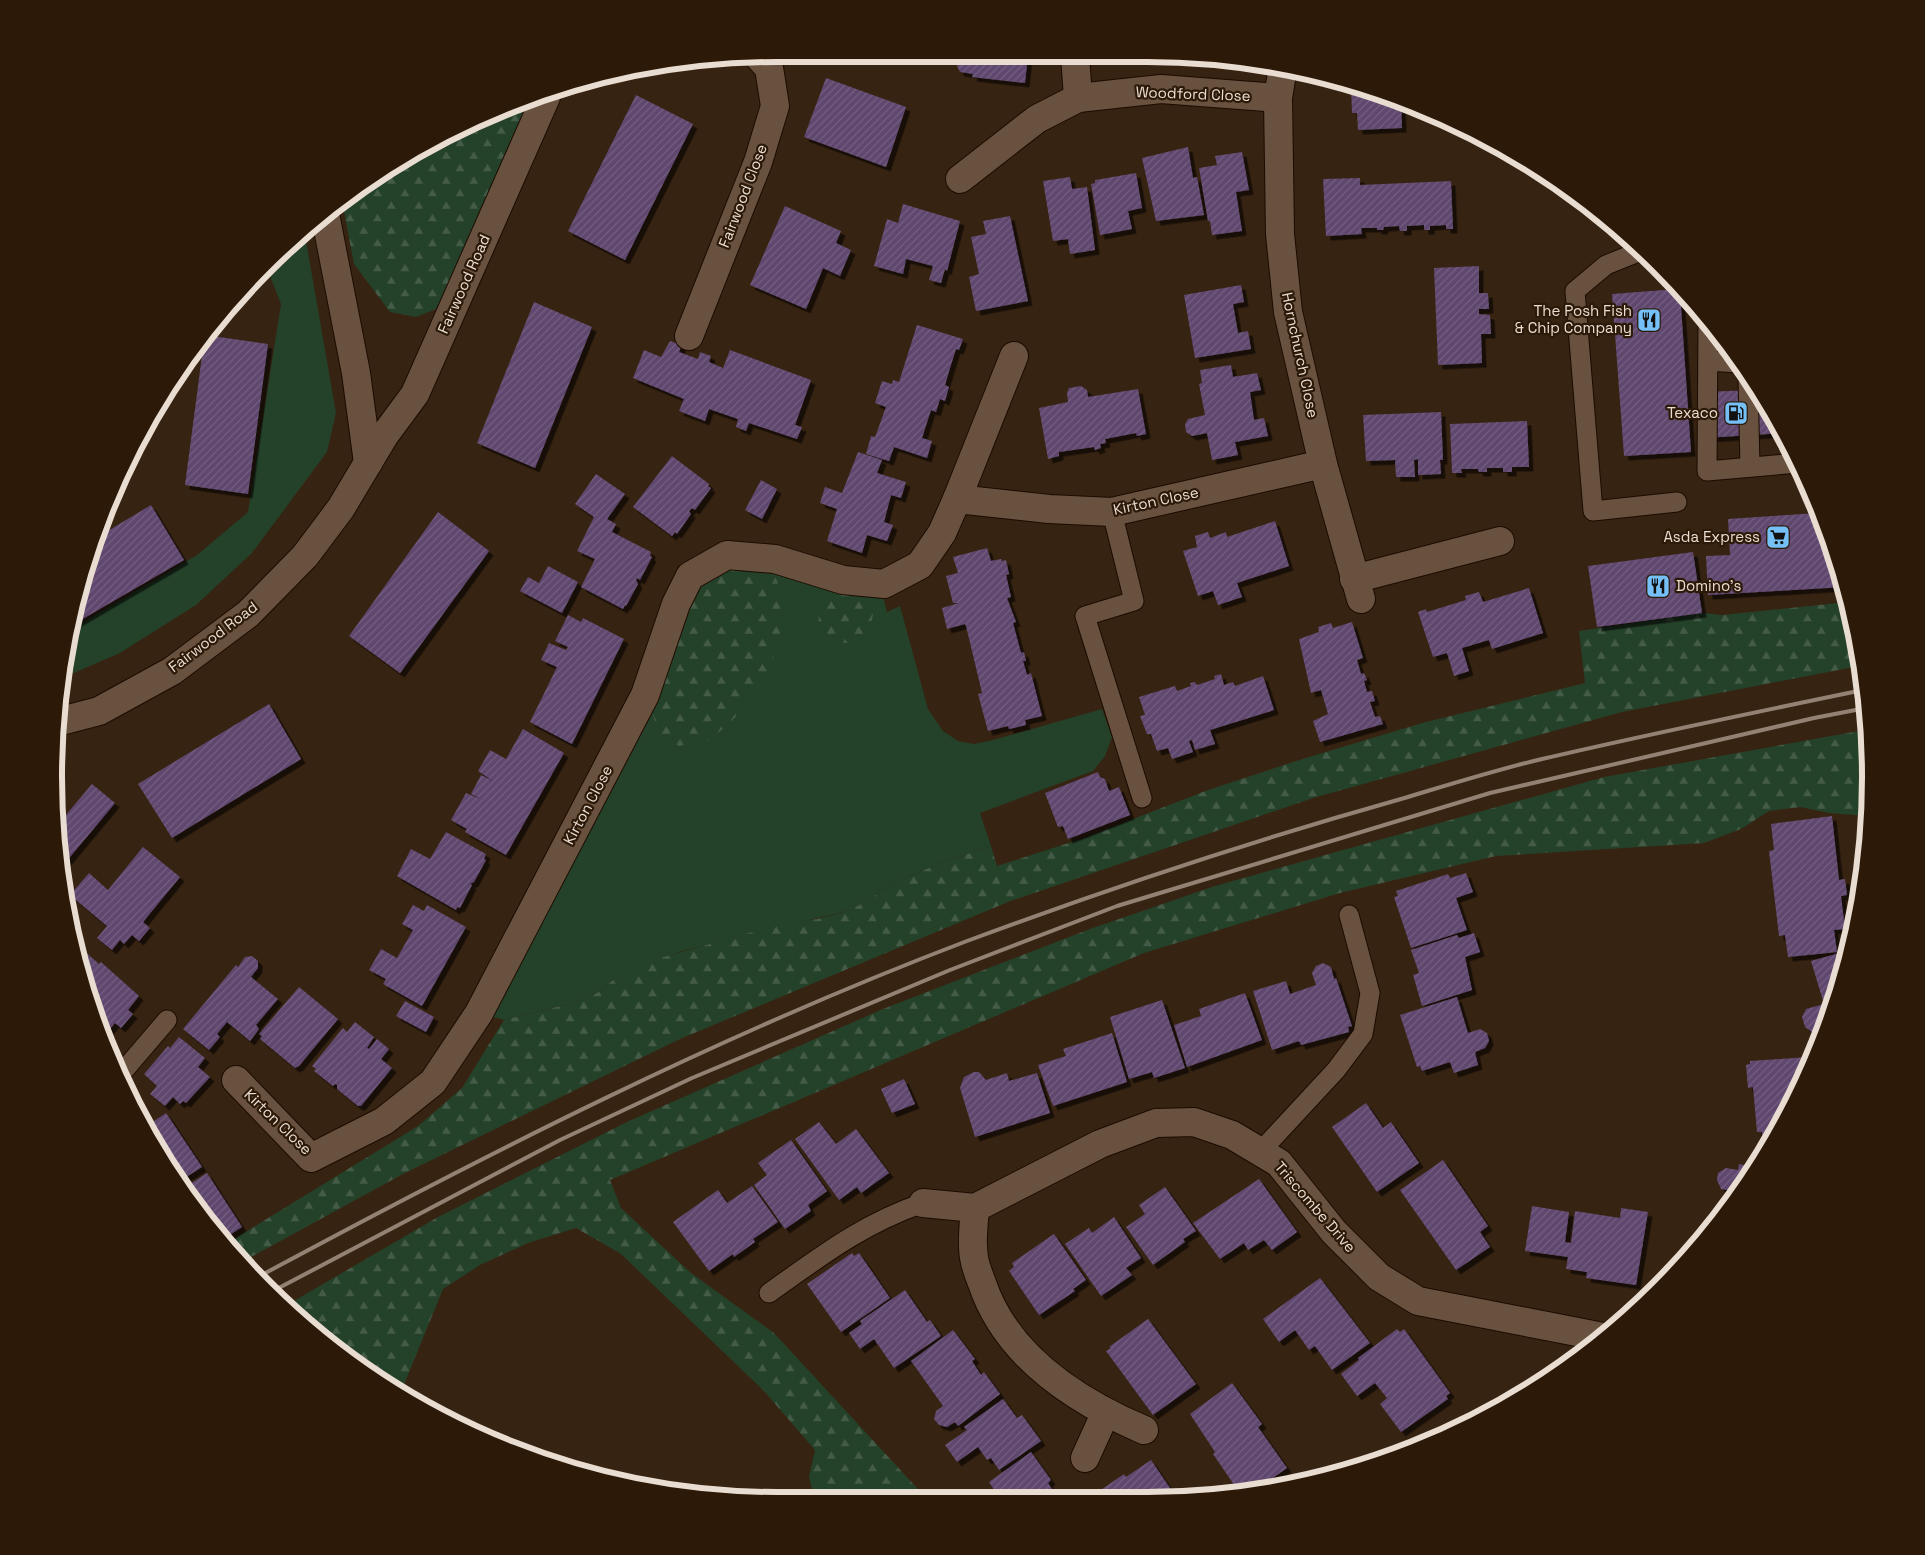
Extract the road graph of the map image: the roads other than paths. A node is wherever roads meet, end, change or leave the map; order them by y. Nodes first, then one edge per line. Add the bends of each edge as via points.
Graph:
1 (1076, 62) edge
2 (764, 63) edge
3 (1282, 75) edge
4 (1078, 98) junction
5 (1278, 98) junction
6 (544, 102) edge
7 (960, 179) dead end
8 (327, 223) edge
9 (1634, 254) edge
10 (1708, 334) edge
11 (689, 336) dead end
12 (1014, 356) dead end
13 (1708, 361) junction
14 (1730, 362) edge
15 (1748, 390) edge
16 (1789, 460) edge
17 (368, 463) junction
18 (1323, 464) junction
19 (1750, 467) junction
20 (957, 499) junction
21 (1676, 502) dead end
22 (1112, 512) junction
23 (1500, 541) dead end
24 (65, 720) edge
25 (1142, 798) dead end
26 (1349, 915) dead end
27 (167, 1020) dead end
28 (125, 1069) edge
29 (236, 1080) dead end
30 (1260, 1152) junction
31 (923, 1203) joint
32 (975, 1208) junction
33 (768, 1293) dead end
34 (1595, 1335) edge
35 (1105, 1414) junction
36 (1144, 1430) dead end
37 (1085, 1458) dead end

1 - 4 street
2 - 11 street, Fairwood Close via 769,68 775,106 758,162
3 - 5 street, Hornchurch Close
4 - 5 street, Woodford Close via 1161,89
4 - 7 street, Woodford Close via 1037,119
5 - 18 street, Hornchurch Close via 1280,234 1288,312
6 - 17 street, Fairwood Road via 416,394
8 - 17 street via 356,373
9 - 21 lane via 1606,265 1575,291 1593,511
10 - 13 lane
12 - 20 street, Kirton Close
13 - 14 lane
13 - 19 lane via 1707,471
15 - 19 lane
16 - 19 lane
17 - 24 street, Fairwood Road via 341,508 305,556 248,614 172,671 99,711
18 - 22 street, Kirton Close
18 - 23 street, Hornchurch Close via 1357,589
20 - 22 street, Kirton Close
20 - 29 street, Kirton Close via 942,533 920,565 884,584 843,580 775,559 727,556 690,576 676,604 645,695 479,1013 433,1082 384,1121 311,1158
22 - 25 lane via 1134,600 1085,616
26 - 30 lane via 1370,993 1363,1034 1336,1070
27 - 28 lane
30 - 32 street, Triscombe Drive via 1232,1136 1194,1122 1156,1122 1100,1144
30 - 34 street, Triscombe Drive via 1279,1163 1334,1232 1379,1277 1418,1301
31 - 32 street
31 - 33 lane via 890,1214 855,1233
32 - 35 street via 974,1258 989,1305 1018,1348 1055,1380
35 - 36 street
35 - 37 street

